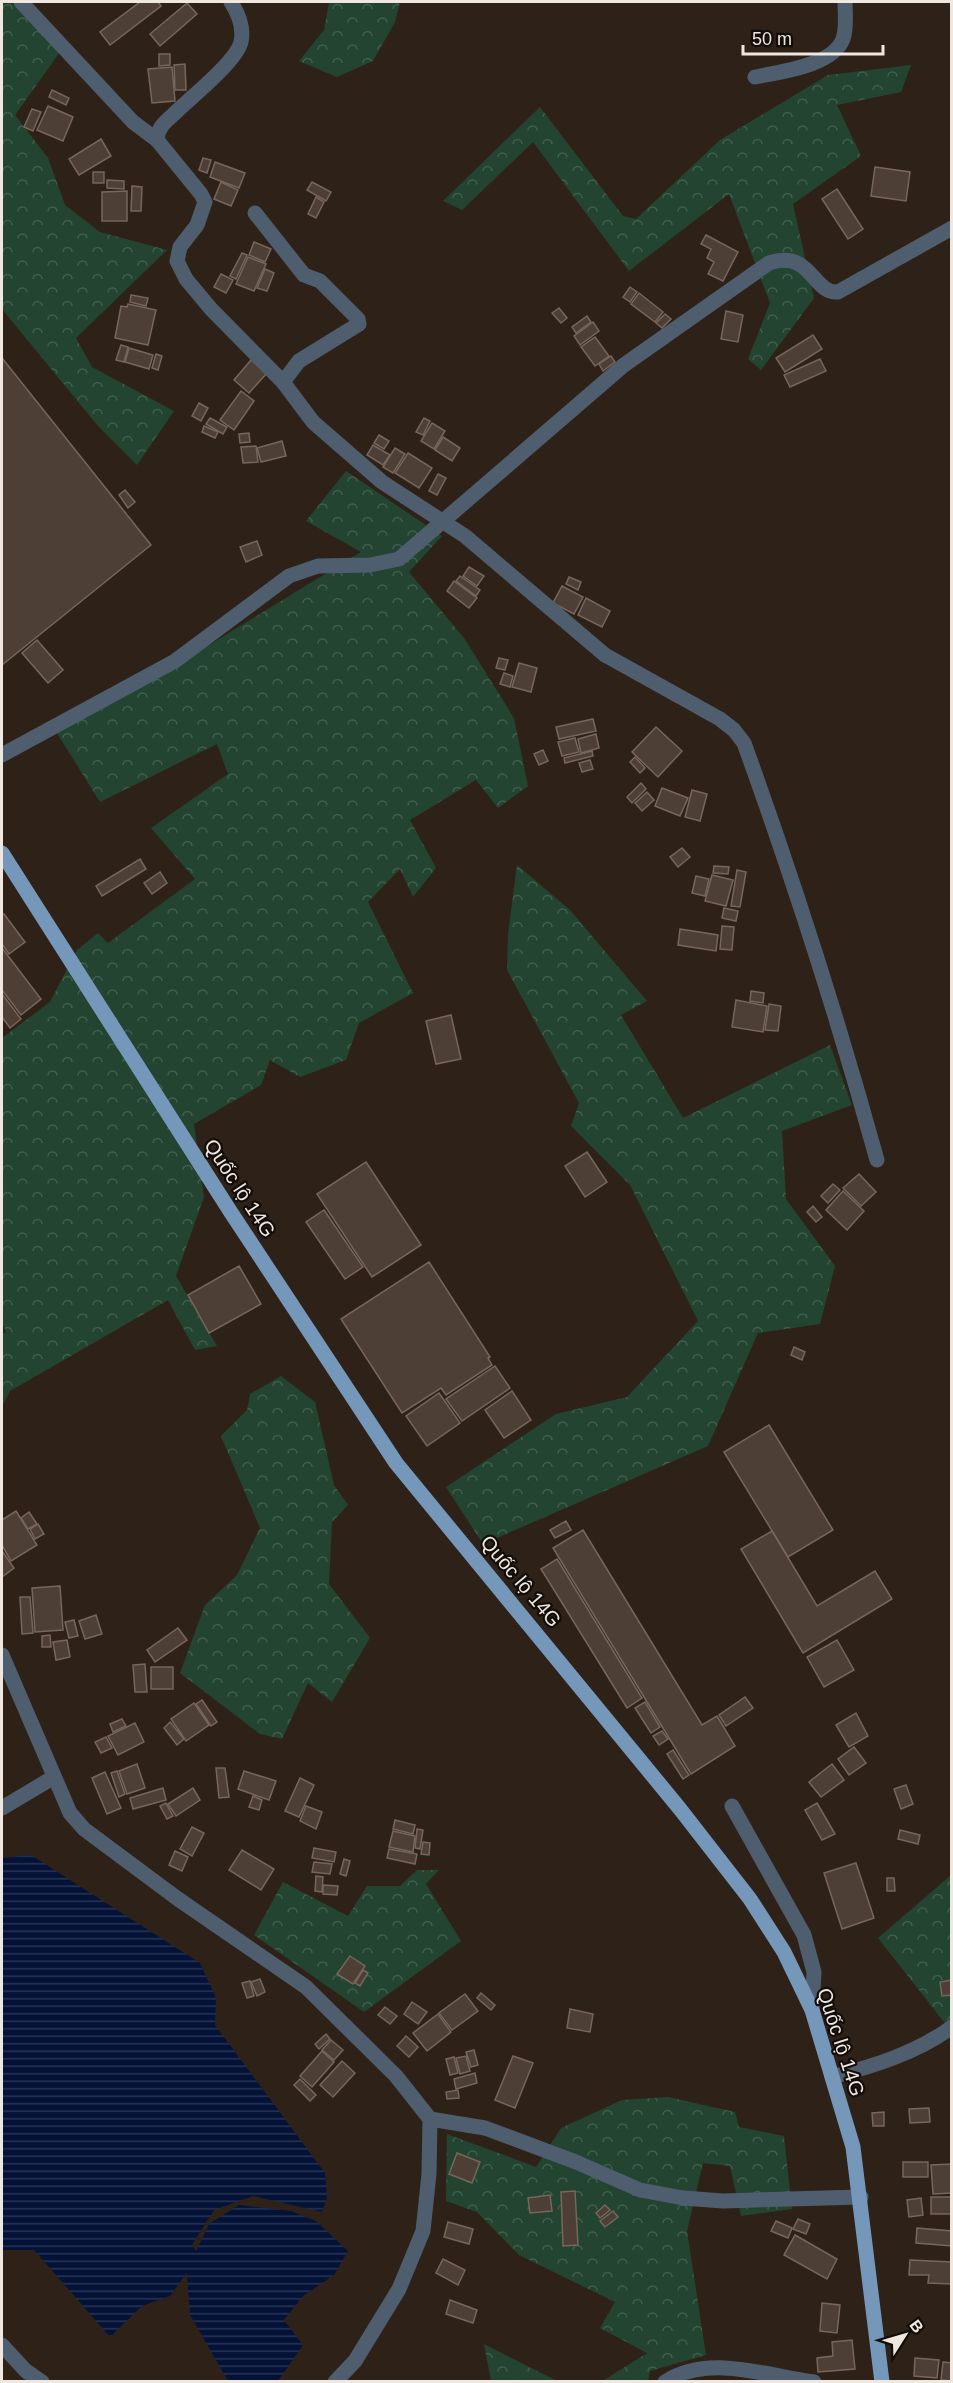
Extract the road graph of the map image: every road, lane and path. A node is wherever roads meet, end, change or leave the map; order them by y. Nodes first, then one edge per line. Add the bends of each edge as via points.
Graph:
1 (21, 2) edge
2 (231, 2) edge
3 (845, 2) edge
4 (755, 77) dead end
5 (157, 140) junction
6 (255, 213) dead end
7 (951, 228) edge
8 (283, 382) junction
9 (444, 522) junction
10 (2, 755) edge
11 (2, 853) edge
12 (877, 1160) dead end
13 (2, 1655) edge
14 (54, 1777) junction
15 (732, 1806) dead end
16 (2, 1808) edge
17 (812, 2010) junction
18 (951, 2027) edge
19 (832, 2077) junction
20 (430, 2120) junction
21 (861, 2197) junction
22 (2, 2345) edge
23 (42, 2382) edge
24 (335, 2382) edge
25 (665, 2382) edge
26 (814, 2382) edge
27 (882, 2382) edge

1 - 5 street via 133,122
2 - 5 street via 241,26 241,43 229,61 159,129
3 - 4 street via 843,40 830,54 802,67
5 - 8 street via 205,202 198,225 180,247 177,261 186,279
6 - 8 street via 304,275 320,281 359,324 299,361
7 - 9 street via 838,292 829,291 796,261 769,263 624,365
8 - 9 street via 313,422 346,453
9 - 10 street via 399,559 318,566 289,576 175,661
9 - 12 street via 605,655 720,719 744,743 836,1015
11 - 17 main road, Quốc lộ 14G via 396,1463 750,1899 784,1952
13 - 14 street
14 - 16 street
14 - 20 street via 70,1813 84,1829 306,1987 396,2076
15 - 17 street via 804,1935 814,1972
17 - 19 main road, Quốc lộ 14G
18 - 19 street via 915,2050
19 - 21 main road, Quốc lộ 14G via 853,2147
20 - 21 street via 485,2128 640,2190 683,2198
20 - 24 street via 423,2231 399,2289 355,2361
21 - 27 main road, Quốc lộ 14G
22 - 23 street
25 - 26 street via 678,2373 701,2367

